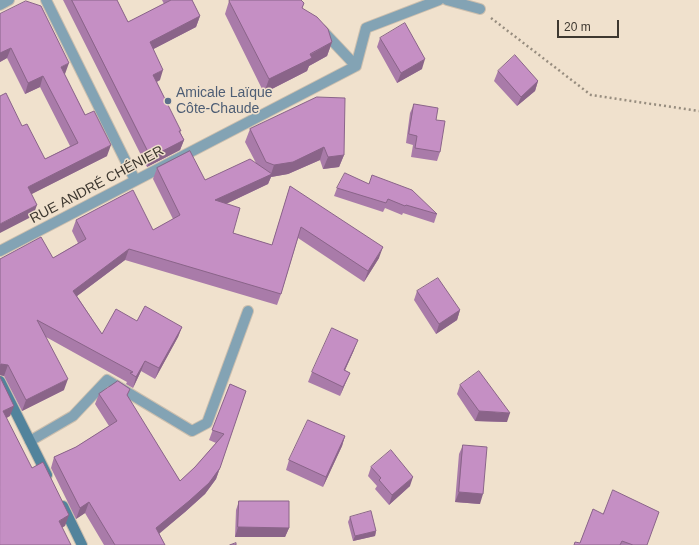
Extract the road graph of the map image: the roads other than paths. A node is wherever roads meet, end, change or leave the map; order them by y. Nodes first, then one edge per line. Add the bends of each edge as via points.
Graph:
1 (9, 0) edge
2 (46, 0) edge
3 (439, 0) edge
4 (447, 0) edge
5 (0, 5) edge
6 (480, 9) road end
7 (314, 22) edge
8 (356, 66) junction
9 (135, 180) junction
10 (0, 251) edge
11 (248, 312) dead end
12 (0, 381) edge
13 (30, 441) junction
14 (51, 482) edge
15 (58, 496) edge
16 (82, 545) edge

1 - 5 street
2 - 9 street
3 - 8 street via 366,28
4 - 6 street
7 - 8 street
8 - 9 street, RUE ANDRÉ CHÉNIER
9 - 10 street, RUE ANDRÉ CHÉNIER
11 - 13 street via 207,424 192,431 107,380 73,416
12 - 13 street
13 - 14 street
15 - 16 street

